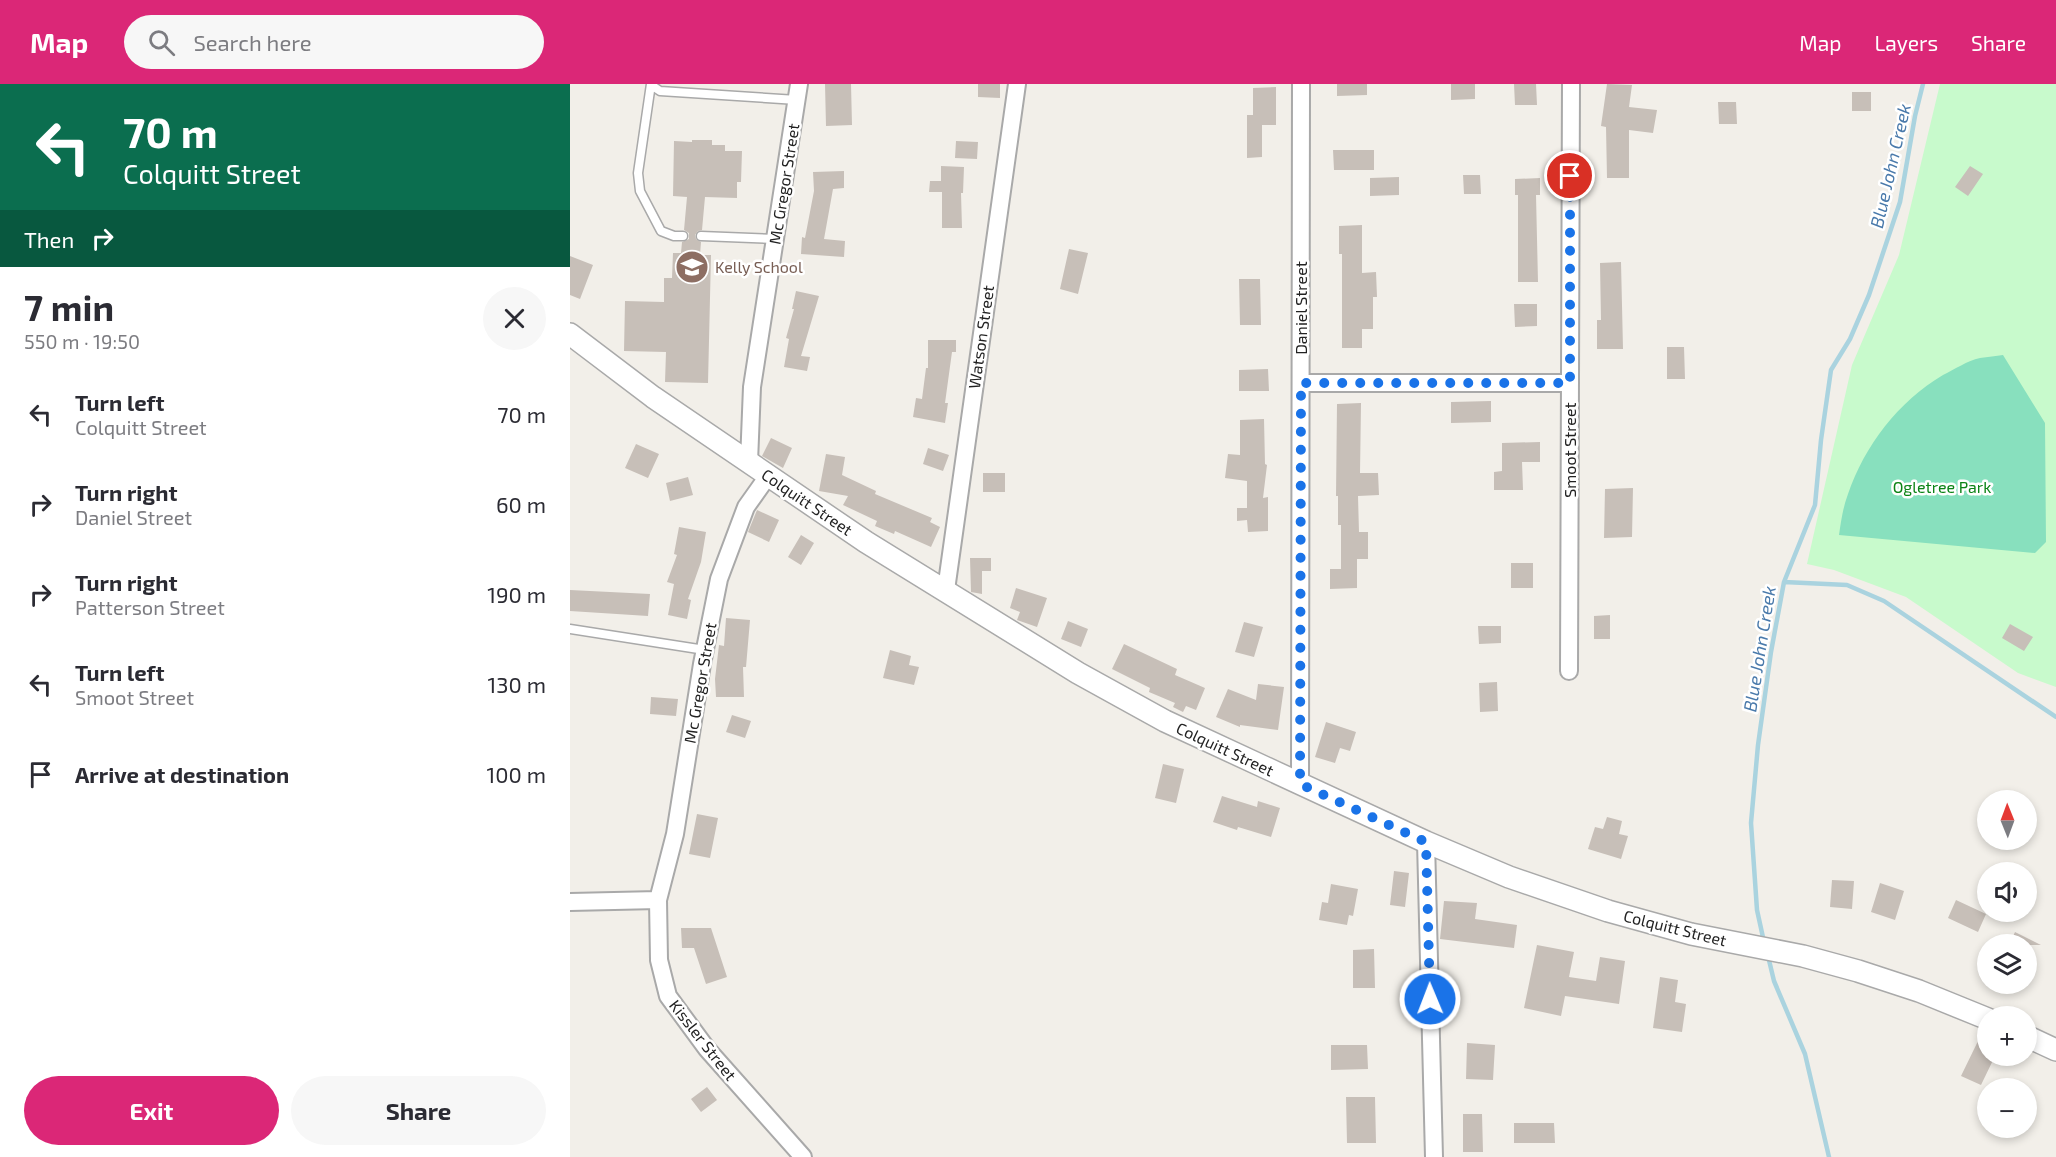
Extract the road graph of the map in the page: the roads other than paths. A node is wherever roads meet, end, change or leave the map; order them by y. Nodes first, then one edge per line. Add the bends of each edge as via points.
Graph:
1 (1017, 84) edge
2 (1301, 84) edge
3 (1571, 84) edge
4 (651, 85) edge
5 (798, 92) edge
6 (683, 236) dead end
7 (701, 236) dead end
8 (775, 239) junction
9 (570, 334) edge
10 (1301, 383) junction
11 (1570, 383) junction
12 (749, 462) junction
13 (768, 476) junction
14 (946, 590) junction
15 (570, 629) edge
16 (705, 650) junction
17 (1569, 672) dead end
18 (1300, 784) junction
19 (1426, 842) junction
20 (658, 900) junction
21 (570, 902) edge
22 (1977, 1015) edge
23 (2037, 1041) edge
24 (2056, 1050) edge
25 (803, 1157) edge
26 (1434, 1157) edge

1 - 14 street, Watson Street
2 - 10 street, Daniel Street
3 - 11 street, Smoot Street
4 - 5 lane via 660,91 775,99
4 - 6 lane via 638,173 640,191 661,231
5 - 8 street, Mc Gregor Street
7 - 8 lane
8 - 12 street, Mc Gregor Street via 752,387
9 - 12 street, Colquitt Street
10 - 11 street
10 - 18 street, Daniel Street
11 - 17 street, Smoot Street
12 - 13 street, Colquitt Street
13 - 14 street, Colquitt Street
13 - 16 street, Mc Gregor Street via 746,507 733,540 719,579
14 - 18 street, Colquitt Street via 1077,673 1165,721
15 - 16 lane
16 - 20 street, Mc Gregor Street via 675,834
18 - 19 street, Colquitt Street
19 - 22 street, Colquitt Street via 1509,877 1608,911 1691,934 1858,970
19 - 26 street
20 - 21 street
20 - 25 street, Kissler Street via 659,960 668,996 706,1048
23 - 24 street

